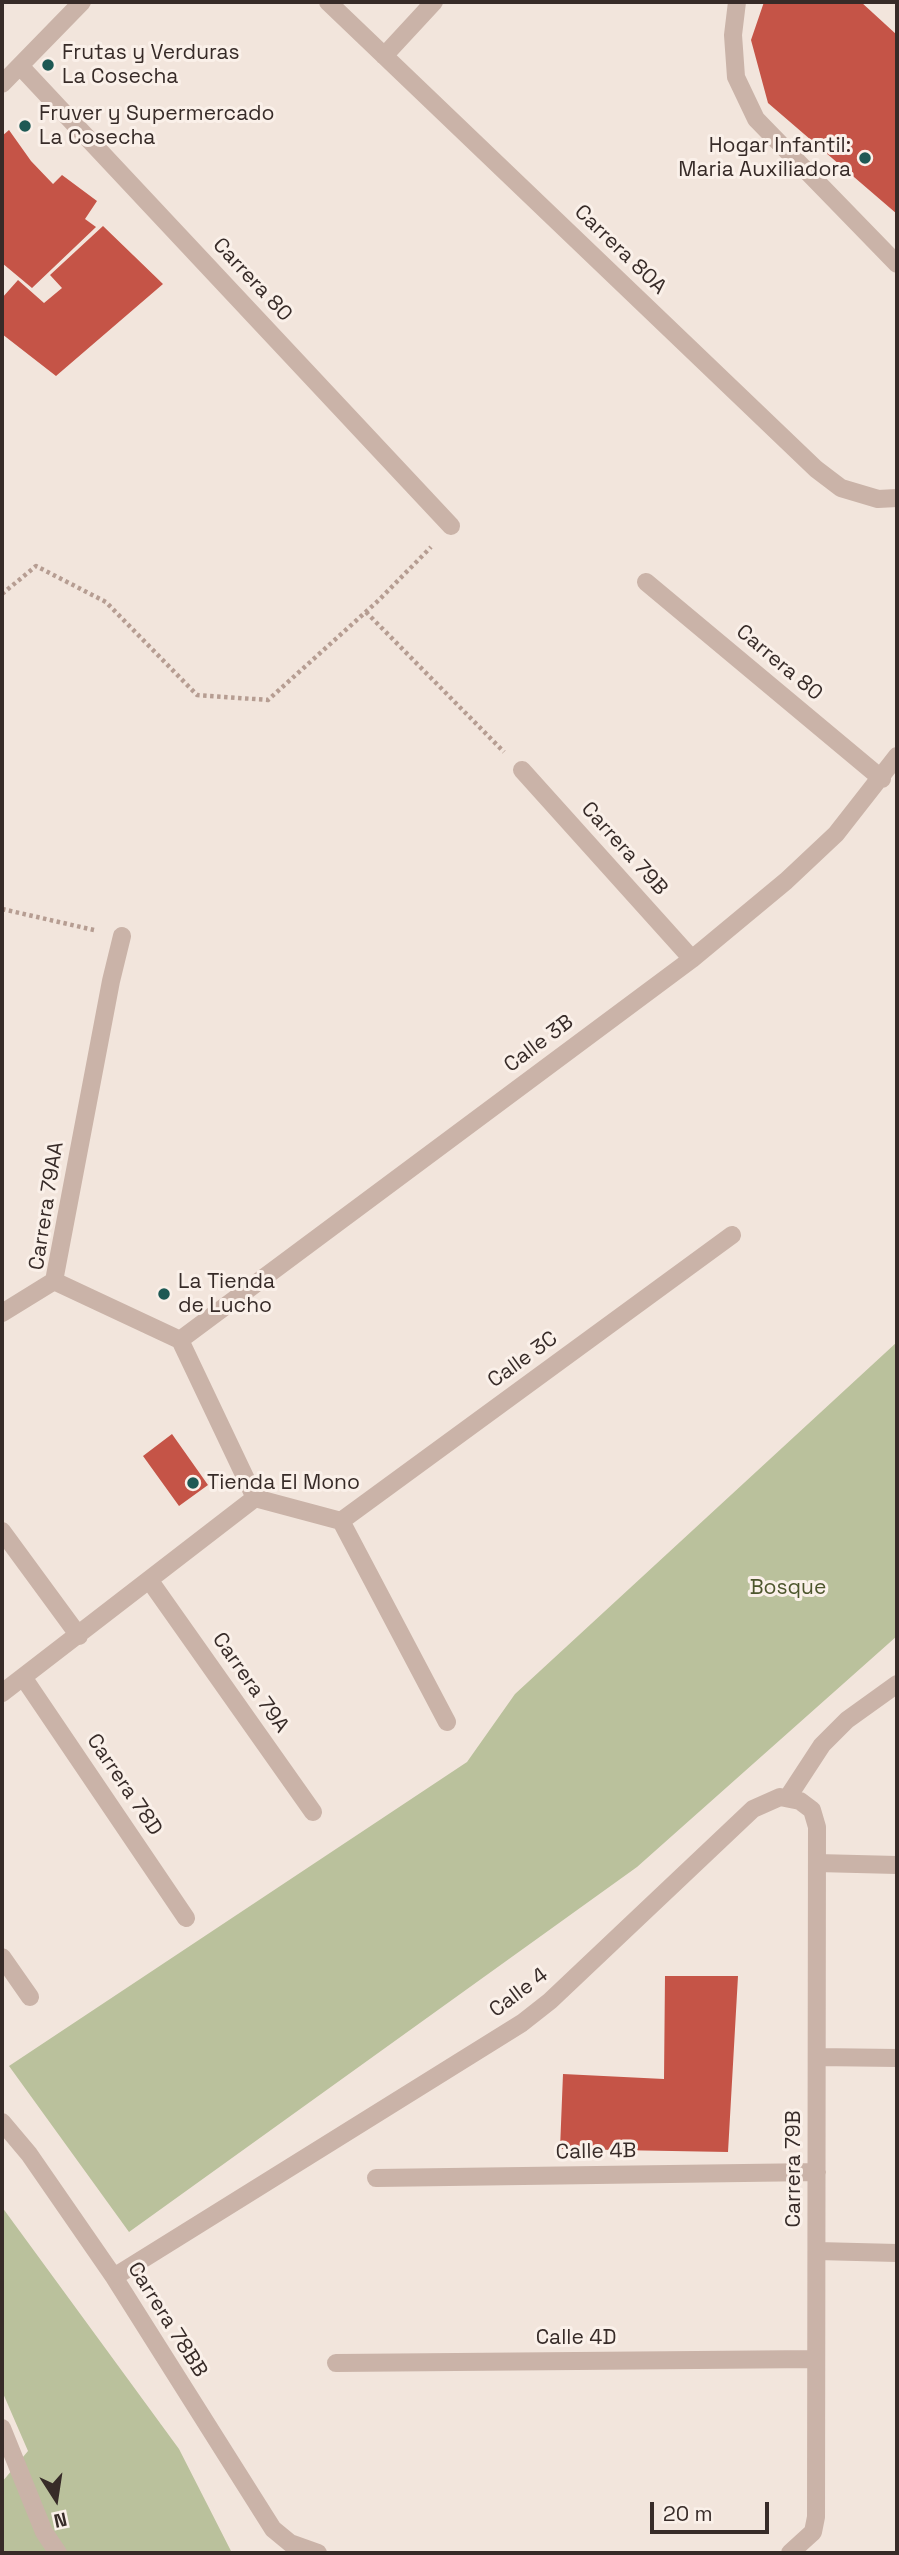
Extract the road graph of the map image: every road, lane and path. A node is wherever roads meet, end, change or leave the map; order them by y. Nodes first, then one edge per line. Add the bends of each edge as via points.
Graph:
1 (82, 2) edge
2 (328, 2) edge
3 (434, 2) edge
4 (737, 2) edge
5 (384, 56) junction
6 (20, 66) junction
7 (3, 81) edge
8 (897, 264) edge
9 (897, 498) edge
10 (451, 526) joint
11 (646, 582) dead end
12 (2, 594) edge
13 (366, 612) junction
14 (897, 756) edge
15 (522, 770) joint
16 (882, 779) junction
17 (2, 909) edge
18 (122, 936) joint
19 (692, 959) junction
20 (732, 1235) dead end
21 (54, 1281) junction
22 (2, 1313) edge
23 (180, 1340) junction
24 (255, 1497) junction
25 (341, 1521) junction
26 (2, 1531) edge
27 (150, 1581) junction
28 (79, 1636) junction
29 (23, 1677) junction
30 (897, 1684) edge
31 (2, 1693) edge
32 (447, 1722) dead end
33 (788, 1797) junction
34 (313, 1812) dead end
35 (817, 1863) junction
36 (897, 1865) edge
37 (186, 1919) dead end
38 (2, 1957) edge
39 (30, 1997) dead end
40 (817, 2057) junction
41 (897, 2058) edge
42 (2, 2122) edge
43 (817, 2172) junction
44 (376, 2178) dead end
45 (817, 2251) junction
46 (897, 2253) edge
47 (114, 2277) junction
48 (816, 2359) junction
49 (336, 2363) dead end
50 (2, 2428) edge
51 (6, 2450) edge
52 (793, 2551) edge
53 (58, 2553) edge
54 (318, 2553) edge

1 - 6 street
2 - 5 street, Carrera 80A
3 - 5 street
4 - 8 street via 733,35 736,77 756,119
5 - 9 street, Carrera 80A via 816,469 841,488 878,499
6 - 7 street
6 - 10 street, Carrera 80
10 - 13 path
11 - 16 street, Carrera 80
12 - 13 path via 36,566 106,603 197,695 268,700
13 - 15 path
14 - 16 street, Calle 3B
15 - 19 street, Carrera 79B
16 - 19 street, Calle 3B via 836,834
17 - 18 path
18 - 21 street, Carrera 79AA
19 - 23 street, Calle 3B
20 - 25 street, Calle 3C
21 - 22 street
21 - 23 street, Carrera 79AA
23 - 24 street
24 - 25 street
24 - 27 street
25 - 32 street
26 - 28 street
27 - 28 street
27 - 34 street, Carrera 79A
28 - 29 street
29 - 31 street
29 - 37 street, Carrera 78D
30 - 33 street via 822,1745
33 - 35 street, Carrera 79B via 812,1810
33 - 47 street, Calle 4 via 771,1799 753,1809 537,2012
35 - 36 street
35 - 40 street, Carrera 79B
38 - 39 street
40 - 41 street
40 - 43 street, Carrera 79B
42 - 47 street, Carrera 78BB
43 - 44 street, Calle 4B
43 - 45 street, Carrera 79B
45 - 46 street
45 - 48 street, Carrera 79B
47 - 54 street, Carrera 78BB via 280,2537
48 - 49 street, Calle 4D
48 - 52 street, Carrera 79B via 816,2517 813,2532
50 - 51 street
51 - 53 street

